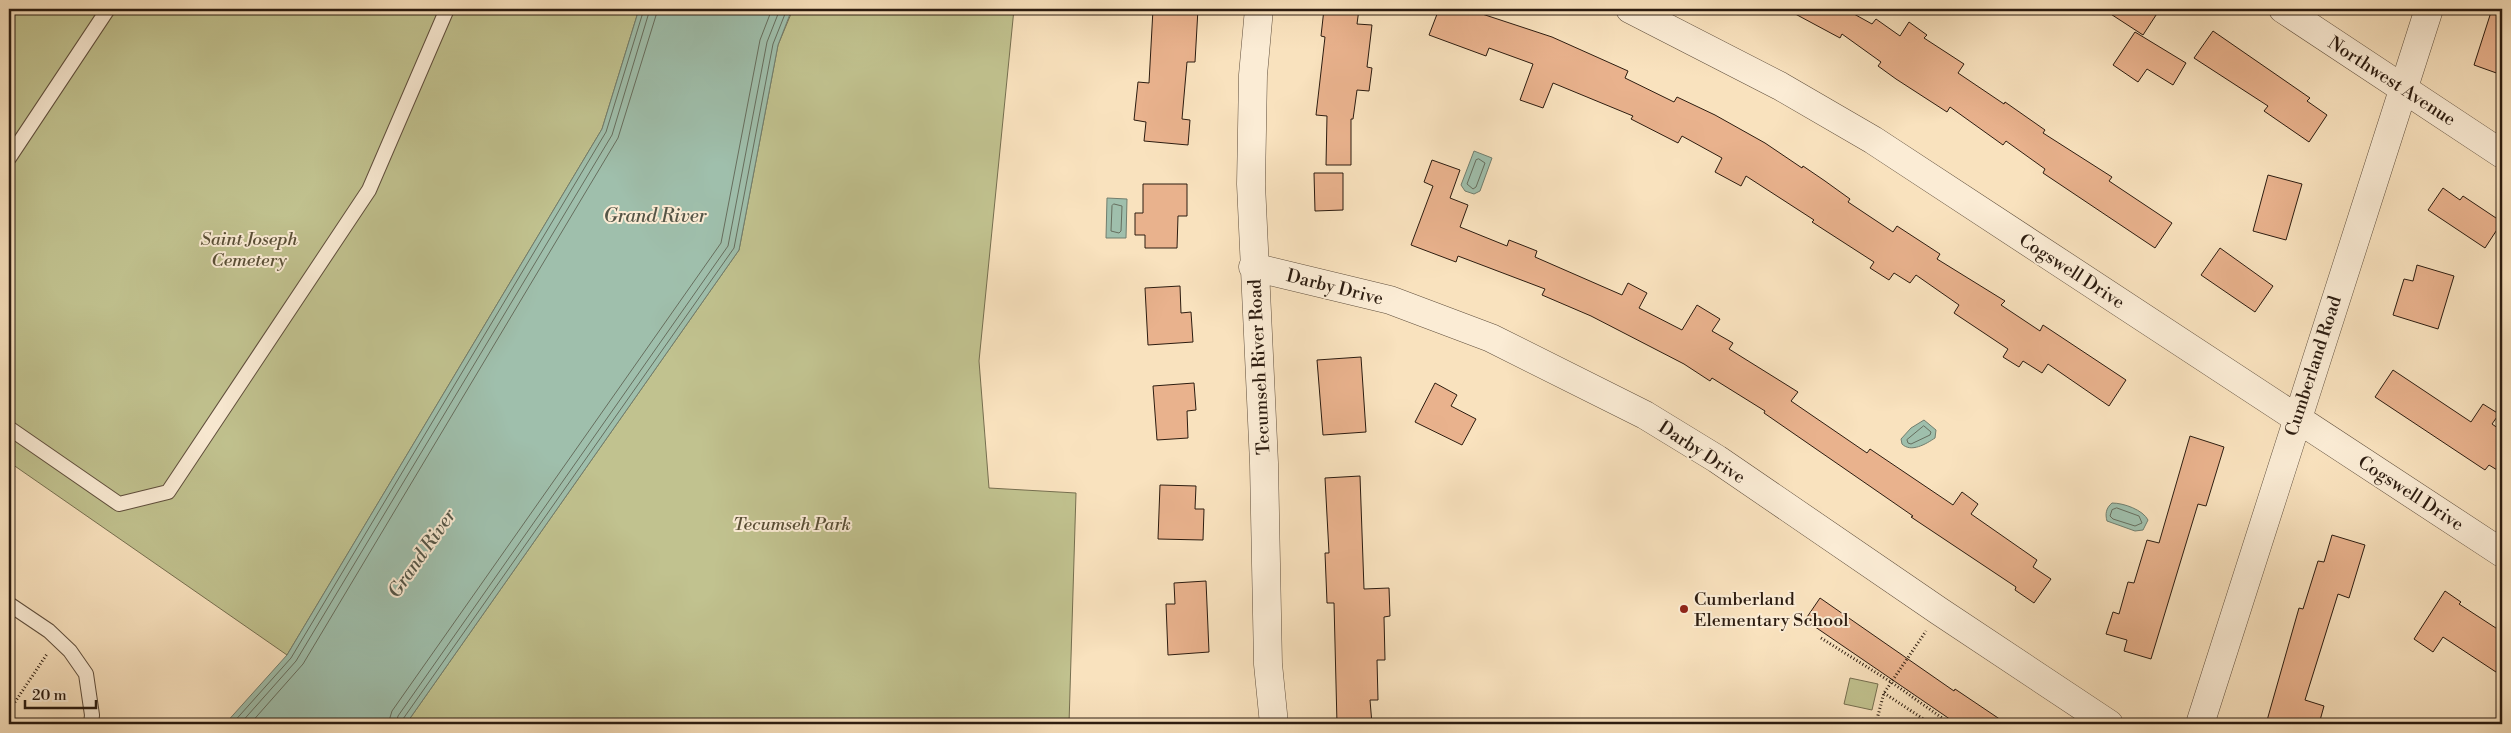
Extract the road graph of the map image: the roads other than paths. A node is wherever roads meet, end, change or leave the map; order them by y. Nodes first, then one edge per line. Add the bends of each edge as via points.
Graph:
1 (108, 9) edge
2 (447, 9) edge
3 (1259, 9) edge
4 (1630, 9) edge
5 (2283, 9) edge
6 (2429, 9) edge
7 (2402, 88) junction
8 (2502, 154) edge
9 (9, 158) edge
10 (1253, 267) junction
11 (2297, 418) junction
12 (9, 428) edge
13 (2502, 553) edge
14 (9, 604) edge
15 (91, 724) edge
16 (1274, 724) edge
17 (2109, 724) edge
18 (2200, 724) edge

1 - 9 lane
2 - 12 lane via 369,190 168,492 119,504
3 - 10 street, Tecumseh River Road via 1253,84
4 - 11 street, Cogswell Drive via 1780,86 1873,140
5 - 7 street, Northwest Avenue
6 - 7 street, Cumberland Road
7 - 8 street, Northwest Avenue
7 - 11 street, Cumberland Road
10 - 16 street, Tecumseh River Road via 1264,463 1268,664
10 - 17 street, Darby Drive via 1390,300 1491,338 1645,415
11 - 13 street, Cogswell Drive
11 - 18 street, Cumberland Road
14 - 15 lane via 57,639 86,674

